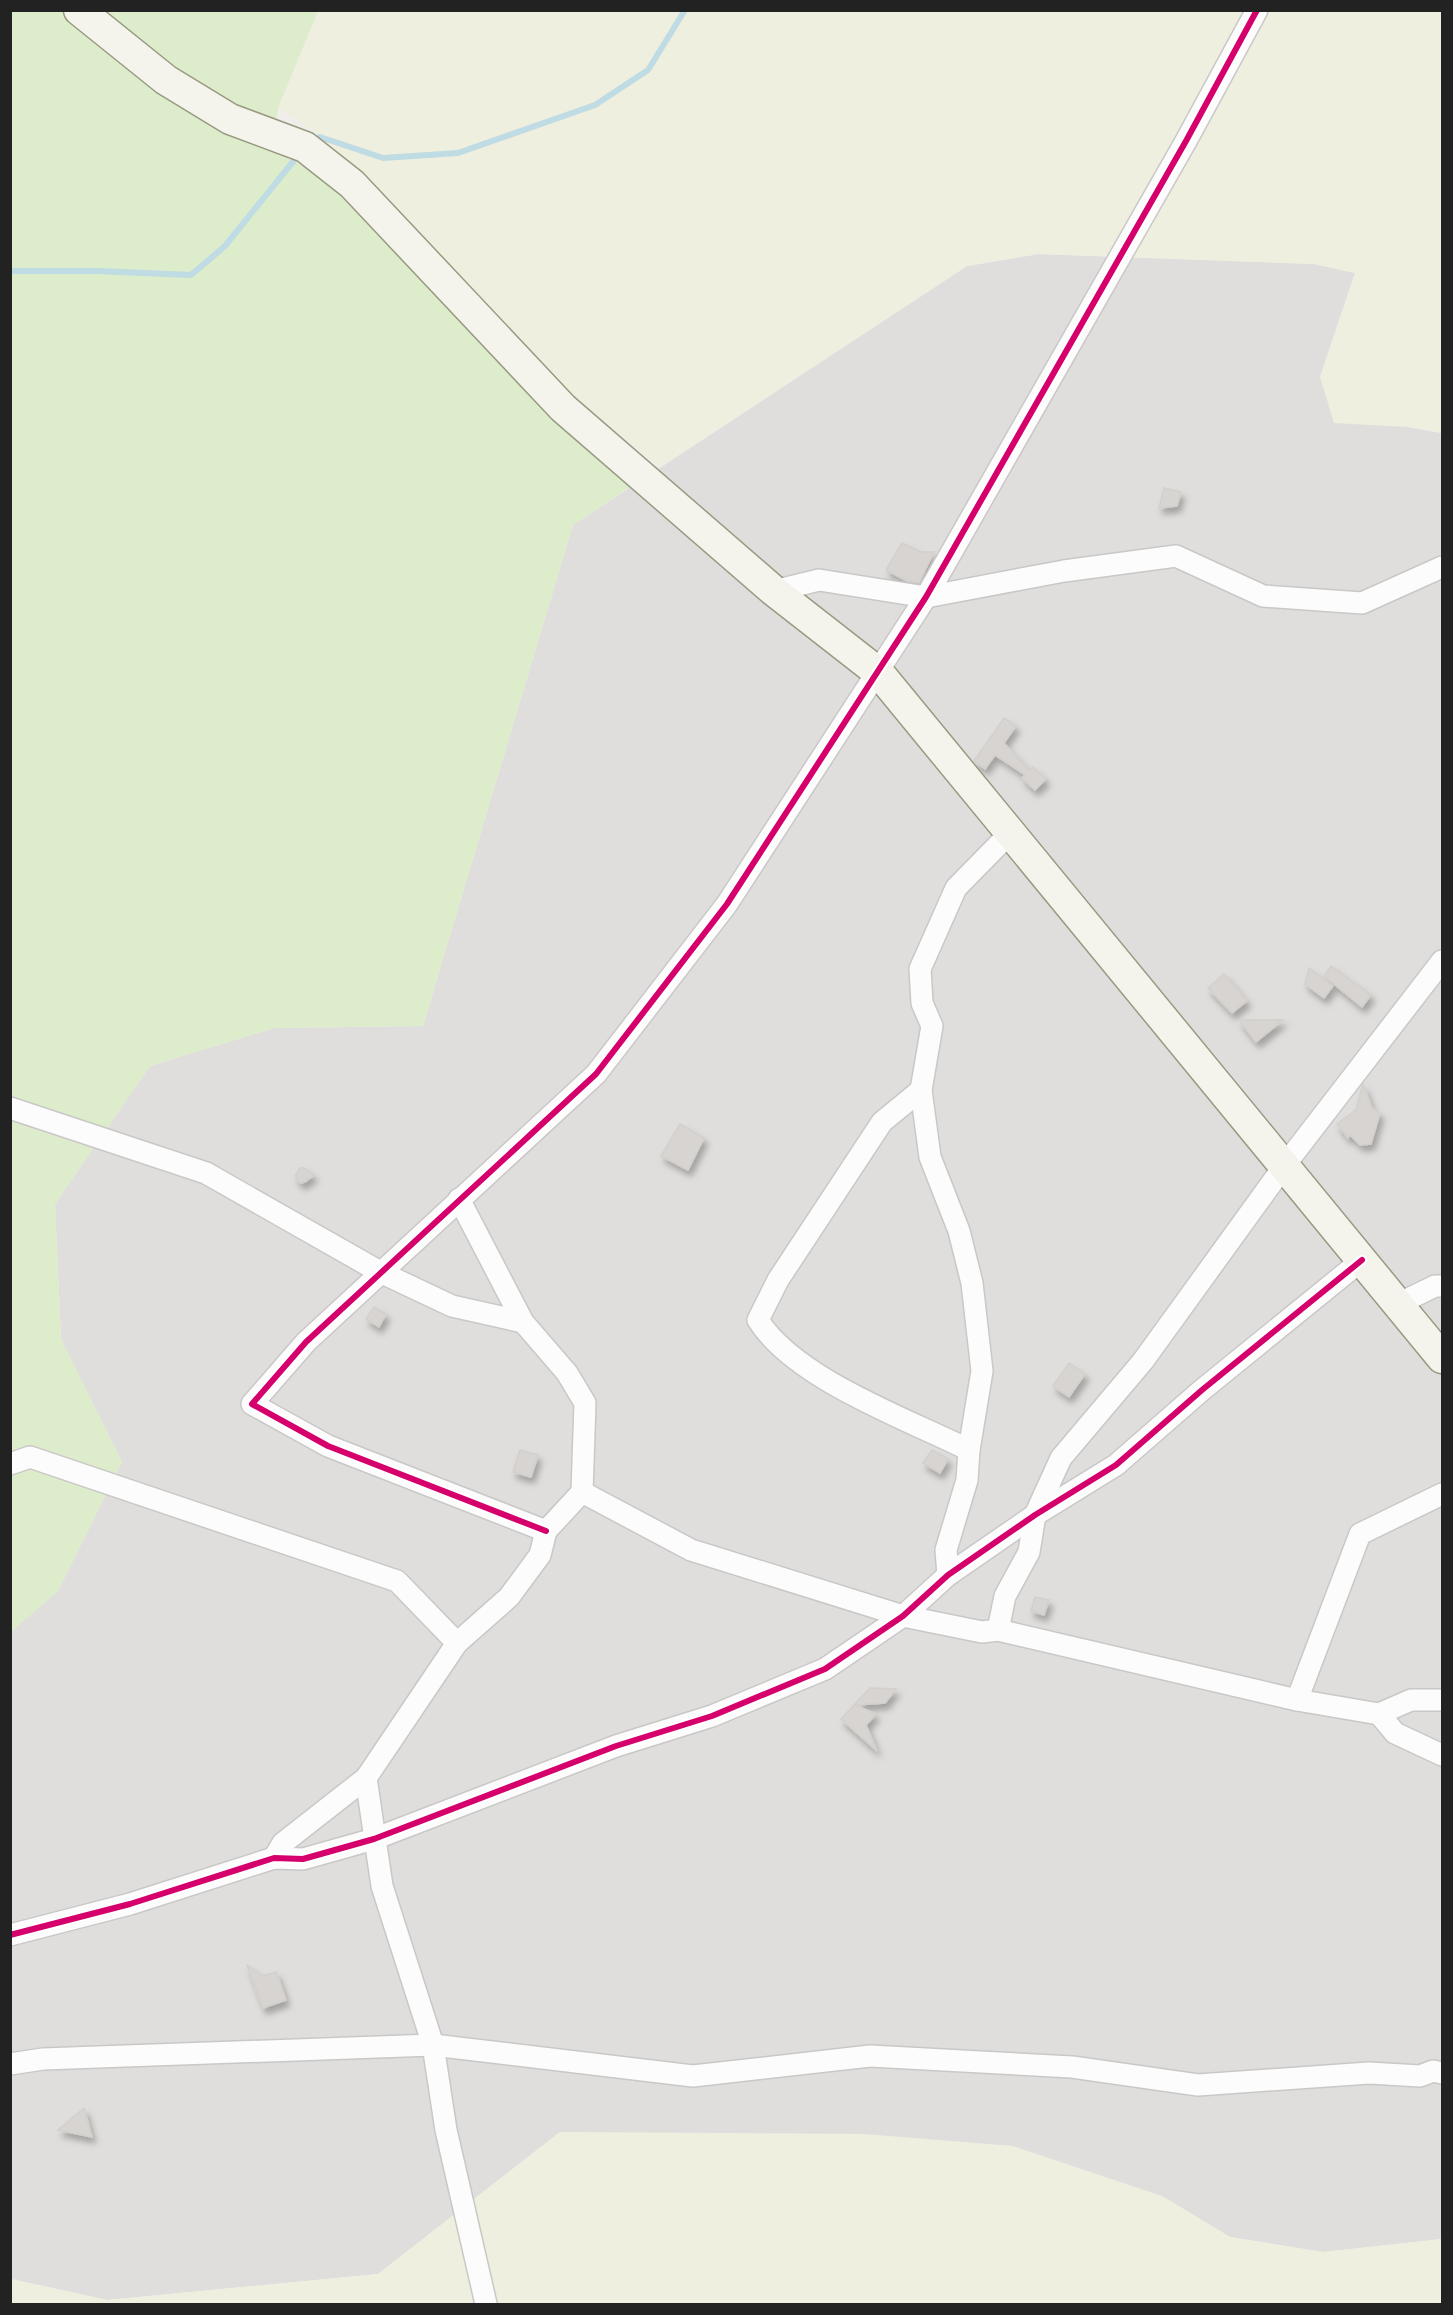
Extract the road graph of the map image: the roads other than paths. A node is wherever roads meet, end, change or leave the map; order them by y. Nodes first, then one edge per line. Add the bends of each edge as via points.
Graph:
1 (79, 10) edge
2 (1257, 10) edge
3 (1443, 567) edge
4 (774, 591) junction
5 (926, 597) junction
6 (879, 673) junction
7 (1010, 833) junction
8 (1443, 961) edge
9 (921, 1090) junction
10 (10, 1108) edge
11 (1284, 1166) junction
12 (459, 1199) junction
13 (1362, 1260) junction
14 (380, 1272) junction
15 (1443, 1286) edge
16 (1398, 1304) junction
17 (523, 1322) junction
18 (1443, 1358) edge
19 (969, 1450) junction
20 (10, 1464) edge
21 (582, 1492) junction
22 (1443, 1494) edge
23 (1035, 1515) junction
24 (546, 1531) junction
25 (948, 1575) junction
26 (903, 1616) junction
27 (998, 1630) junction
28 (457, 1643) junction
29 (1297, 1700) junction
30 (1443, 1700) edge
31 (1378, 1714) junction
32 (1443, 1755) edge
33 (366, 1778) junction
34 (374, 1839) junction
35 (274, 1858) junction
36 (10, 1935) edge
37 (433, 2045) junction
38 (10, 2064) edge
39 (1443, 2073) edge
40 (486, 2304) edge

1 - 4 main road via 166,80 230,119 305,147 352,184 563,408
2 - 5 street
3 - 5 street via 1362,603 1263,596 1176,556 1064,571
4 - 5 street via 819,580
4 - 6 main road
5 - 6 street
6 - 7 main road
6 - 12 street via 727,904 596,1074
7 - 9 street via 956,888 920,969 922,1003 932,1026
7 - 11 main road
8 - 11 street
9 - 19 street via 930,1157 959,1232 972,1283 982,1371
9 - 19 street via 882,1122 778,1280 758,1320 766,1333 812,1373
10 - 14 street via 206,1173
11 - 13 main road
11 - 23 street via 1143,1361 1061,1458
12 - 14 street
12 - 17 street
13 - 16 main road
13 - 23 street via 1116,1465
14 - 17 street via 452,1306
14 - 24 street via 306,1342 252,1404 328,1446
15 - 16 street
16 - 18 main road
17 - 21 street via 567,1373 585,1403
19 - 25 street via 967,1480 946,1550
20 - 28 street via 30,1457 397,1581
21 - 24 street
21 - 26 street via 691,1550
22 - 29 street via 1360,1534
23 - 25 street
23 - 27 street via 1029,1552 1005,1596
24 - 28 street via 540,1555 509,1597
25 - 26 street
26 - 27 street via 982,1632
26 - 34 street via 825,1669 712,1716 616,1746
27 - 29 street
28 - 33 street
29 - 31 street
30 - 31 street via 1411,1700
31 - 32 street via 1395,1733
33 - 34 street
33 - 35 street via 283,1843
34 - 35 street via 303,1859
34 - 37 street via 382,1886
35 - 36 street via 130,1904
37 - 38 street via 43,2059
37 - 39 street via 693,2076 870,2056 1072,2067 1198,2085 1369,2073
37 - 40 street via 446,2130

